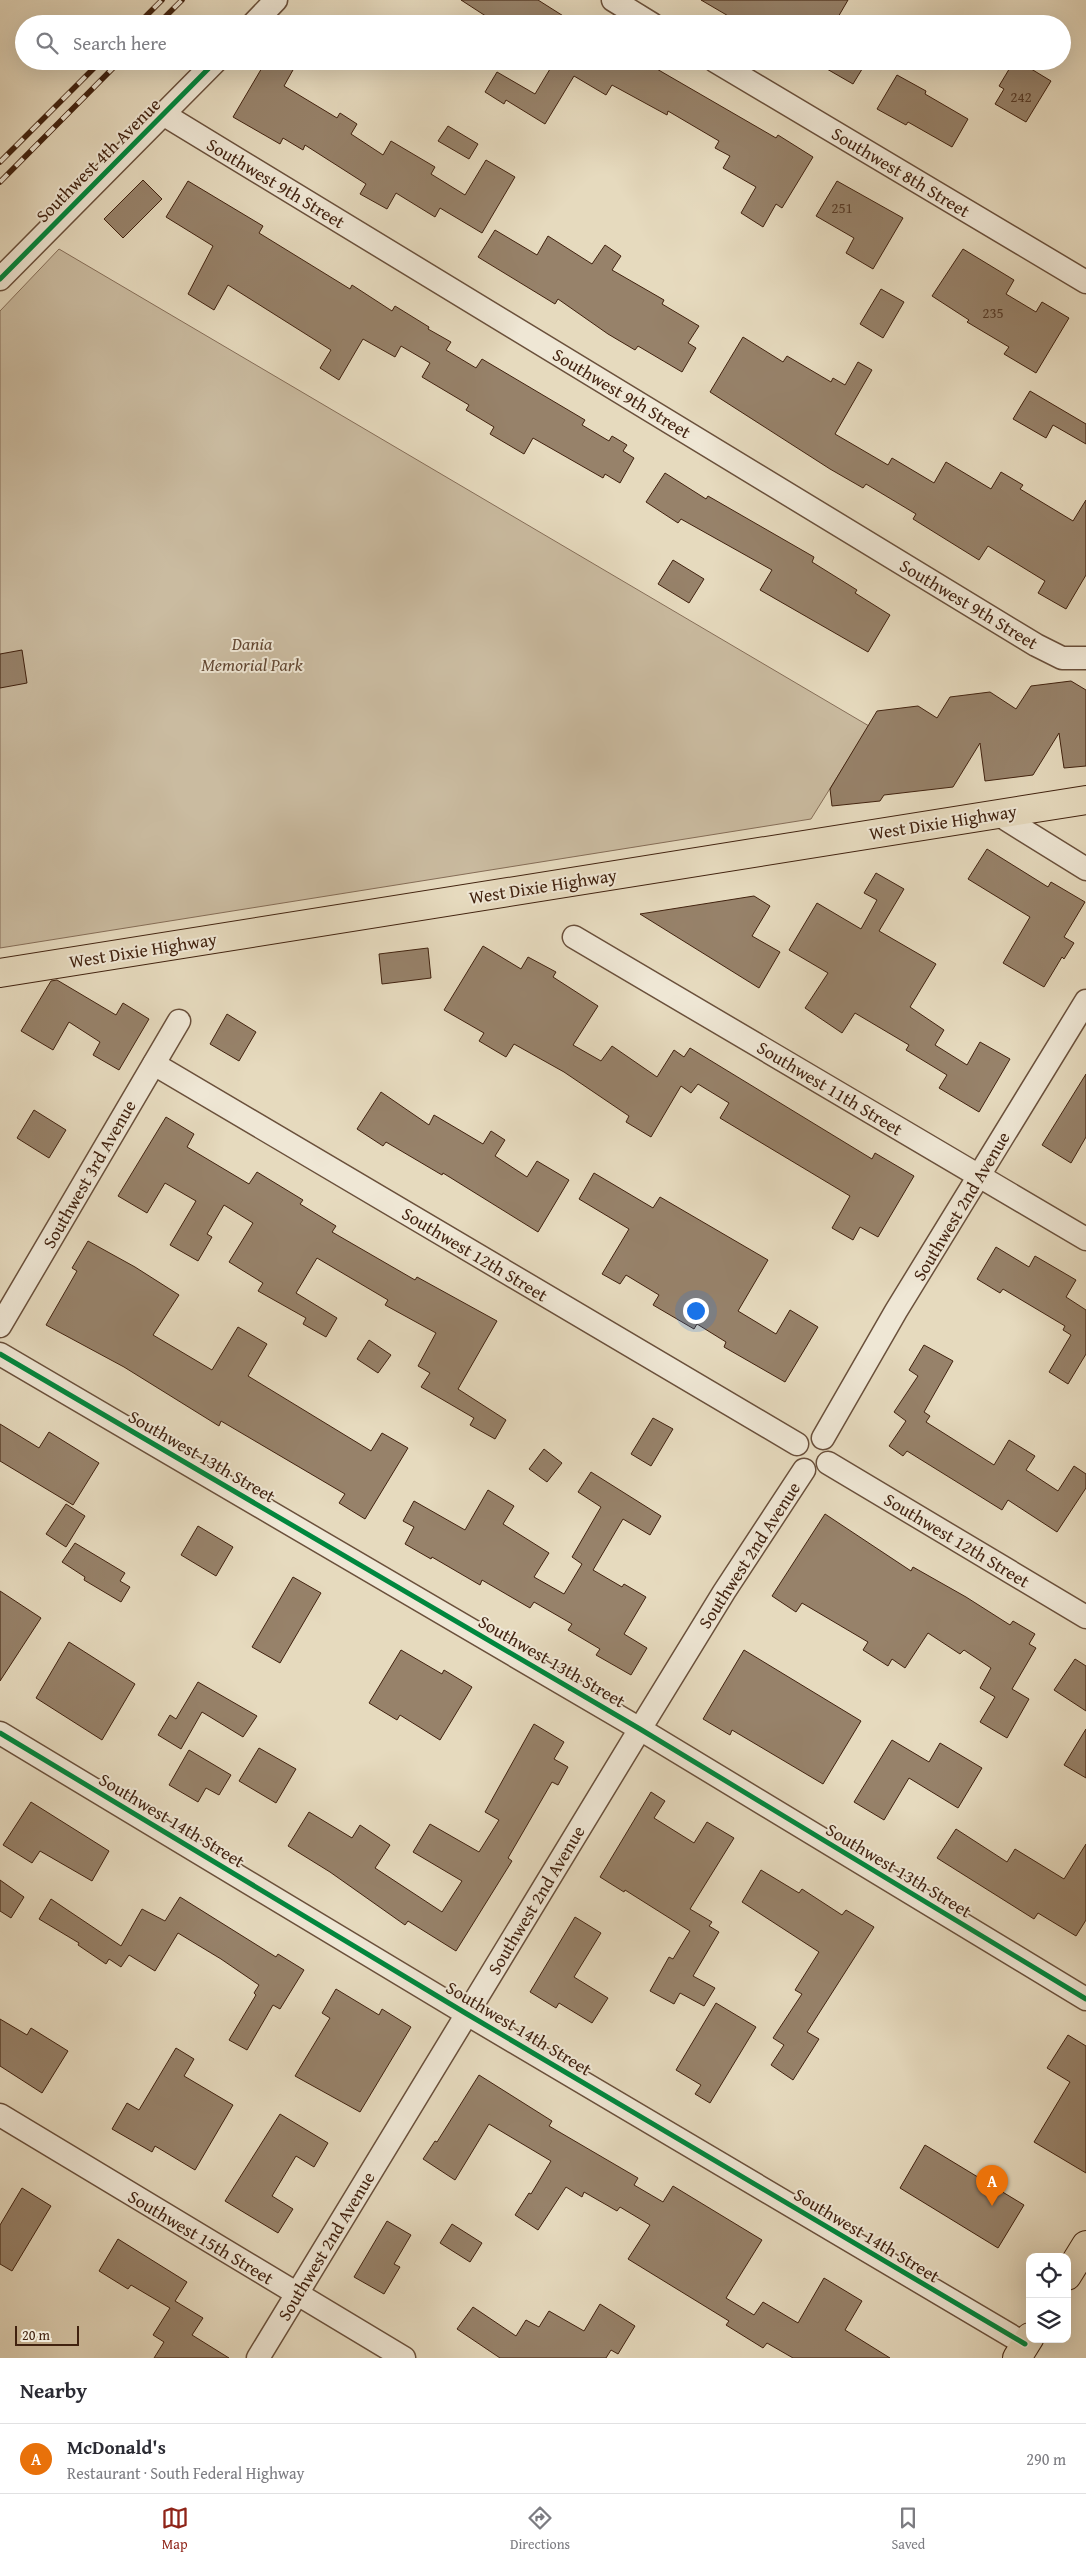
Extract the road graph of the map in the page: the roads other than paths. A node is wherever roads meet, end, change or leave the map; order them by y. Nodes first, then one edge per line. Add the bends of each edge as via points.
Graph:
1 (276, 0) edge
2 (613, 0) edge
3 (262, 15) edge
4 (637, 15) edge
5 (207, 70) edge
6 (730, 70) edge
7 (164, 114) junction
8 (0, 279) edge
9 (1086, 282) edge
10 (1086, 658) edge
11 (1086, 800) edge
12 (996, 814) junction
13 (1086, 869) edge
14 (574, 937) dead end
15 (0, 973) edge
16 (1086, 1001) edge
17 (179, 1021) dead end
18 (154, 1064) junction
19 (979, 1176) junction
20 (1086, 1239) edge
21 (0, 1326) edge
22 (0, 1354) edge
23 (823, 1438) junction
24 (797, 1444) junction
25 (828, 1463) junction
26 (804, 1470) junction
27 (1086, 1617) edge
28 (640, 1729) junction
29 (0, 1733) edge
30 (1086, 1999) edge
31 (467, 2014) junction
32 (0, 2115) edge
33 (1085, 2250) edge
34 (1071, 2270) edge
35 (296, 2294) junction
36 (1024, 2346) edge
37 (258, 2358) edge
38 (404, 2358) edge

1 - 3 street
2 - 4 street
5 - 7 street, Southwest 4th Avenue
6 - 9 street, Southwest 8th Street
7 - 8 street, Southwest 4th Avenue
7 - 10 street, Southwest 9th Street via 1036,645 1062,658
11 - 12 main road, West Dixie Highway
12 - 13 street
12 - 15 main road, West Dixie Highway
14 - 19 street, Southwest 11th Street
16 - 19 street, Southwest 2nd Avenue
17 - 18 street, Southwest 3rd Avenue
18 - 21 street, Southwest 3rd Avenue
18 - 24 street, Southwest 12th Street
19 - 20 street, Southwest 11th Street
19 - 23 street, Southwest 2nd Avenue
22 - 28 street, Southwest 13th Street
23 - 24 street via 811,1435
23 - 25 street via 830,1448
24 - 26 street via 795,1458
25 - 26 street via 818,1472
25 - 27 street, Southwest 12th Street
26 - 28 street, Southwest 2nd Avenue
28 - 30 street, Southwest 13th Street
28 - 31 street, Southwest 2nd Avenue
29 - 31 street, Southwest 14th Street
31 - 35 street, Southwest 2nd Avenue
31 - 36 street, Southwest 14th Street
32 - 35 street, Southwest 15th Street
33 - 34 main road
35 - 37 street, Southwest 2nd Avenue
35 - 38 street, Southwest 15th Street

